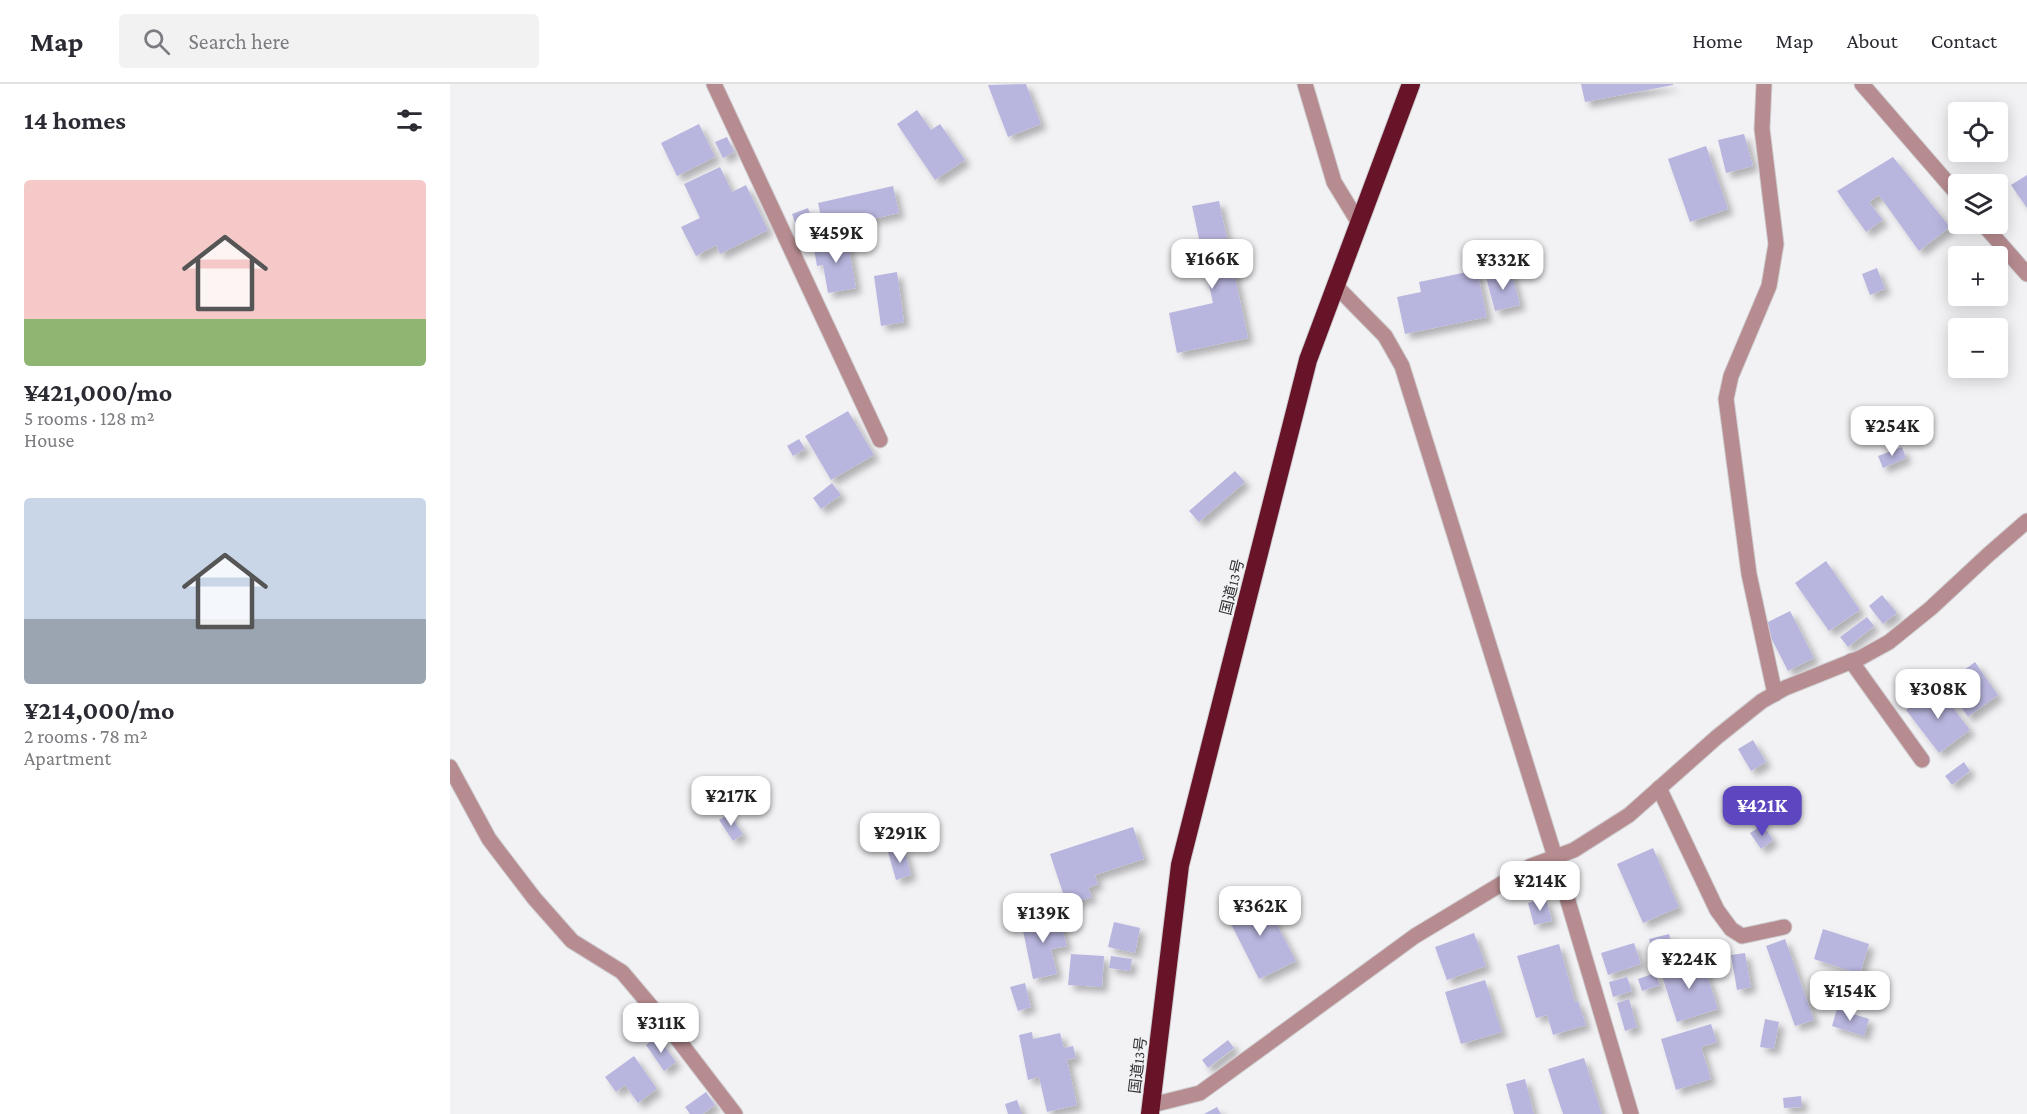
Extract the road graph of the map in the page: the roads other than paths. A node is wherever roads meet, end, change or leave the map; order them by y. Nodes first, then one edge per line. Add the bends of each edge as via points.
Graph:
1 (714, 84) edge
2 (1305, 84) edge
3 (1411, 84) edge
4 (1764, 84) edge
5 (1862, 84) edge
6 (1948, 183) edge
7 (1359, 224) junction
8 (1992, 234) edge
9 (2027, 274) edge
10 (1336, 286) junction
11 (880, 440) dead end
12 (2027, 521) edge
13 (1851, 661) junction
14 (1774, 694) junction
15 (1922, 760) dead end
16 (450, 767) edge
17 (1659, 788) junction
18 (1555, 857) junction
19 (1784, 927) dead end
20 (1151, 1109) edge
21 (735, 1114) edge
22 (1631, 1114) edge

1 - 11 street
2 - 7 street via 1334,182
3 - 7 highway, 国道13号
4 - 14 street via 1762,129 1776,244 1769,286 1731,376 1726,399 1749,574
5 - 6 street
7 - 10 highway, 国道13号
8 - 9 street
10 - 18 street via 1385,336 1402,366
10 - 20 highway, 国道13号 via 1308,360 1180,865
12 - 13 street via 1889,642
13 - 14 street
13 - 15 street
14 - 17 street
16 - 21 street via 489,838 534,898 572,941 622,972
17 - 18 street via 1629,815 1574,850
17 - 19 street via 1717,910 1731,929 1742,936
18 - 20 street via 1531,866 1416,936 1200,1093
18 - 22 street

